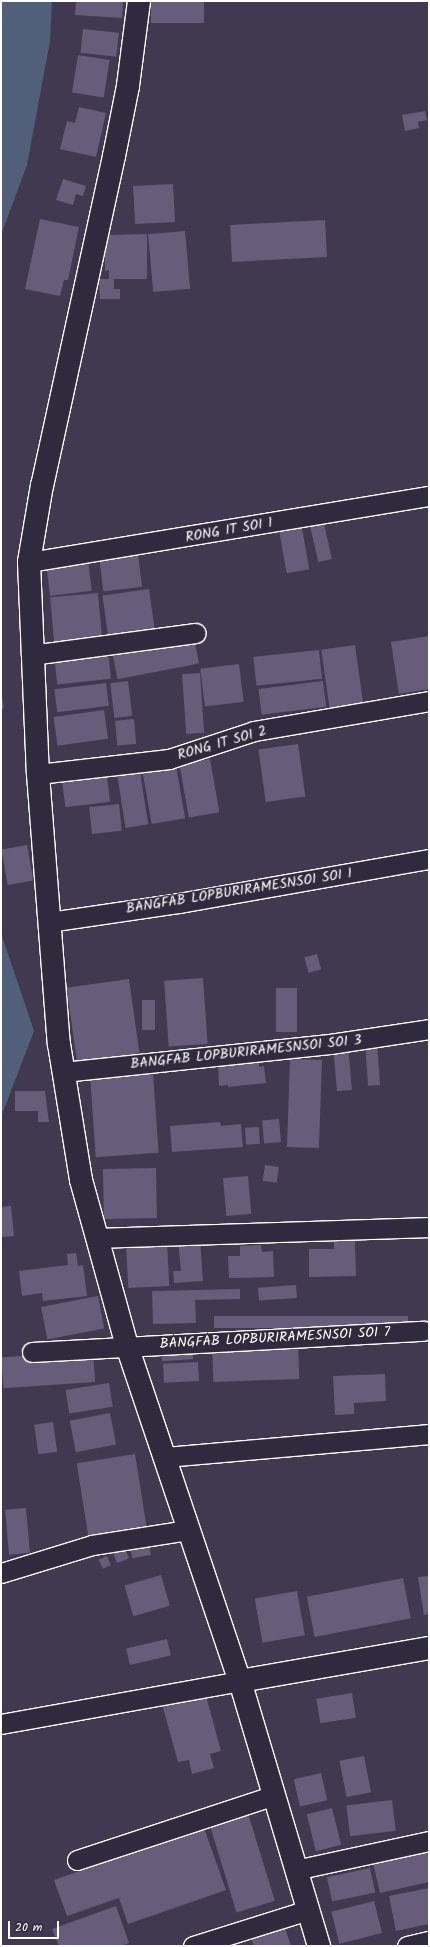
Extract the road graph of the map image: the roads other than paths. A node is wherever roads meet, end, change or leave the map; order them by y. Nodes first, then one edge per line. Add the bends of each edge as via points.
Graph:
1 (139, 1) edge
2 (429, 496) edge
3 (29, 562) junction
4 (196, 633) dead end
5 (32, 656) junction
6 (429, 701) edge
7 (38, 774) junction
8 (429, 859) edge
9 (49, 922) junction
10 (429, 1028) edge
11 (63, 1072) junction
12 (429, 1227) edge
13 (97, 1238) junction
14 (422, 1331) dead end
15 (127, 1346) junction
16 (32, 1352) dead end
17 (429, 1434) edge
18 (166, 1457) junction
19 (188, 1530) junction
20 (1, 1573) edge
21 (429, 1648) edge
22 (240, 1681) junction
23 (1, 1724) edge
24 (272, 1796) junction
25 (429, 1841) edge
26 (77, 1860) dead end
27 (295, 1870) junction
28 (308, 1910) junction
29 (429, 1941) edge
30 (192, 1946) edge
31 (318, 1946) edge
32 (407, 1946) edge

1 - 3 street via 128,86 42,484
2 - 3 street, RONG IT SOI 1
3 - 5 street
4 - 5 street
5 - 7 street
6 - 7 street, RONG IT SOI 2 via 254,732 169,759
7 - 9 street
8 - 9 street, BANGFAB LOPBURIRAMESNSOI SOI 1 via 232,894
9 - 11 street
10 - 11 street, BANGFAB LOPBURIRAMESNSOI SOI 3 via 330,1044
11 - 13 street via 81,1180
12 - 13 street
13 - 15 street
14 - 15 street, BANGFAB LOPBURIRAMESNSOI SOI 7
15 - 16 street, BANGFAB LOPBURIRAMESNSOI SOI 7
15 - 18 street
17 - 18 street
18 - 19 street
19 - 20 street via 92,1545
19 - 22 street
21 - 22 street
22 - 23 street
22 - 24 street
24 - 26 street
24 - 27 street
25 - 27 street
27 - 28 street
28 - 30 street
28 - 31 street
29 - 32 street

